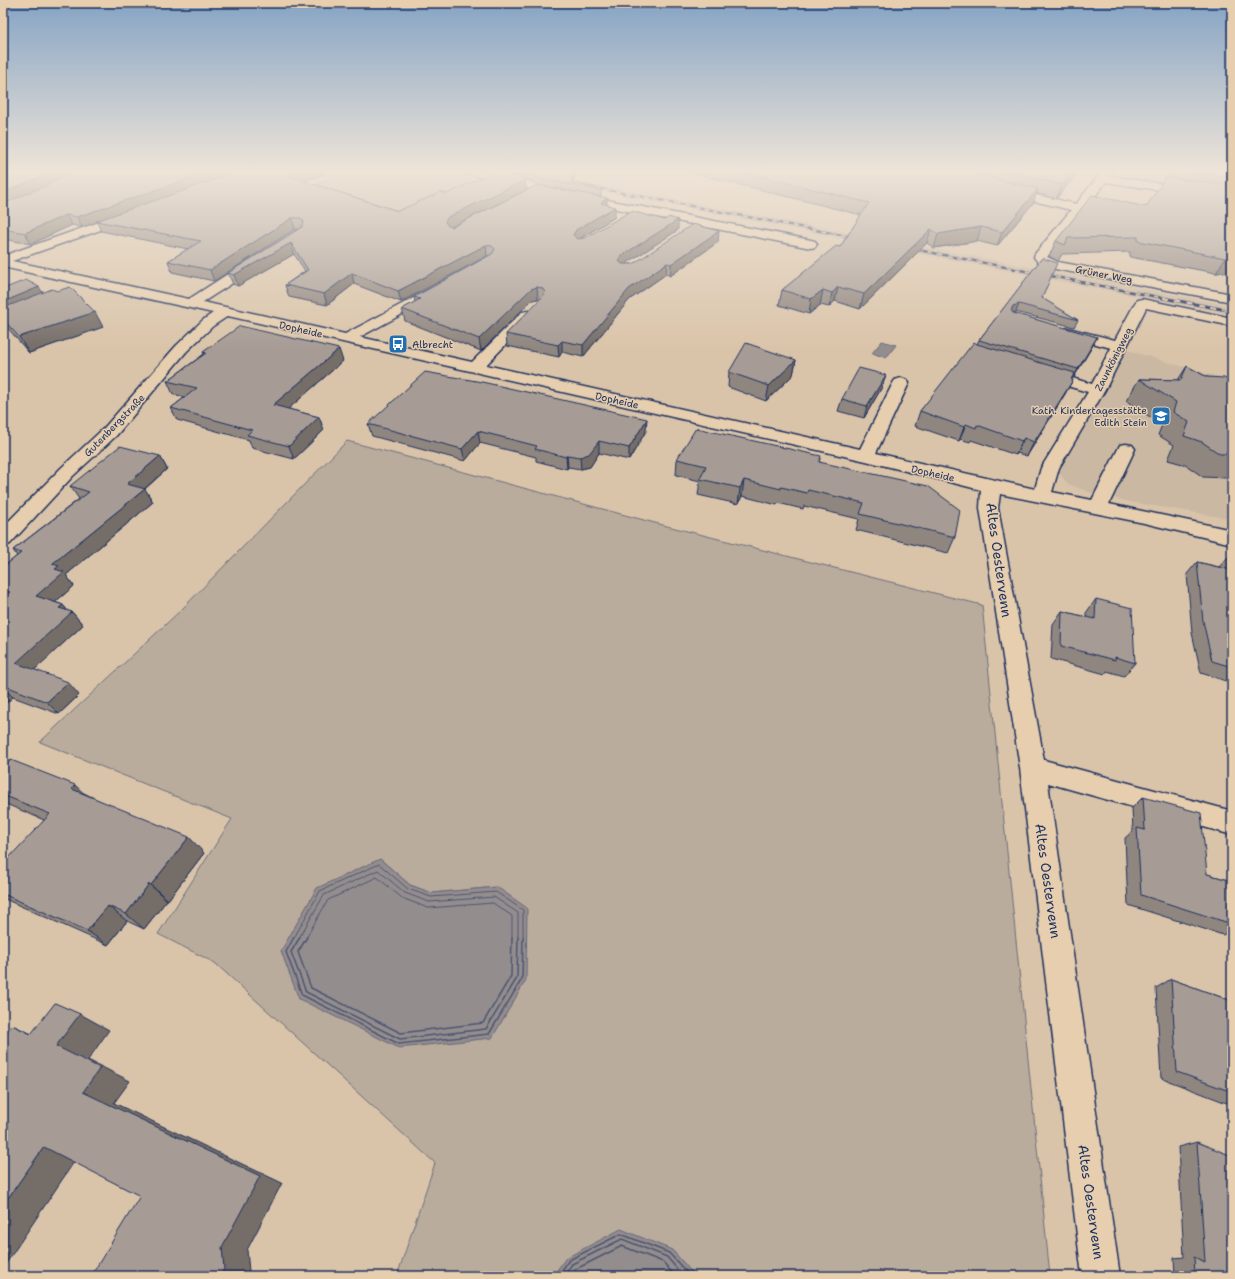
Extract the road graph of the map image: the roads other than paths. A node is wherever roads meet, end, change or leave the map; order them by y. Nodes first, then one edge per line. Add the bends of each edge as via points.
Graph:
1 (91, 230) edge
2 (739, 230) edge
3 (1062, 230) edge
4 (811, 244) dead end
5 (268, 254) edge
6 (3, 262) edge
7 (454, 280) edge
8 (96, 283) junction
9 (76, 291) edge
10 (1232, 298) edge
11 (191, 304) junction
12 (538, 304) edge
13 (225, 312) junction
14 (1232, 322) edge
15 (1053, 328) edge
16 (346, 339) junction
17 (1119, 346) junction
18 (475, 368) junction
19 (1030, 370) edge
20 (901, 383) dead end
21 (1097, 390) junction
22 (1126, 449) dead end
23 (866, 456) junction
24 (991, 486) junction
25 (1042, 496) junction
26 (1098, 507) junction
27 (1232, 537) edge
28 (3, 539) edge
29 (1033, 768) junction
30 (1232, 823) edge
31 (1101, 1276) edge

1 - 6 street
2 - 4 street
3 - 10 street, Grüner Weg via 1040,257 1044,261
5 - 11 street
6 - 8 street, Dopheide
7 - 16 street
8 - 9 street
8 - 11 street, Dopheide
11 - 13 street, Dopheide
12 - 18 street
13 - 16 street, Dopheide
13 - 28 street, Gutenbergstraße via 208,323 181,349 110,432 67,472
14 - 17 street, Zaunkönigweg via 1142,303
15 - 17 street
16 - 18 street, Dopheide
17 - 21 street, Zaunkönigweg
18 - 23 street, Dopheide
19 - 21 street
20 - 23 street
21 - 25 street, Zaunkönigweg via 1050,468
22 - 26 street
23 - 24 street, Dopheide
24 - 25 street, Dopheide
24 - 29 street, Altes Oestervenn via 989,508
25 - 26 street, Dopheide
26 - 27 street, Dopheide
29 - 30 street
29 - 31 street, Altes Oestervenn

